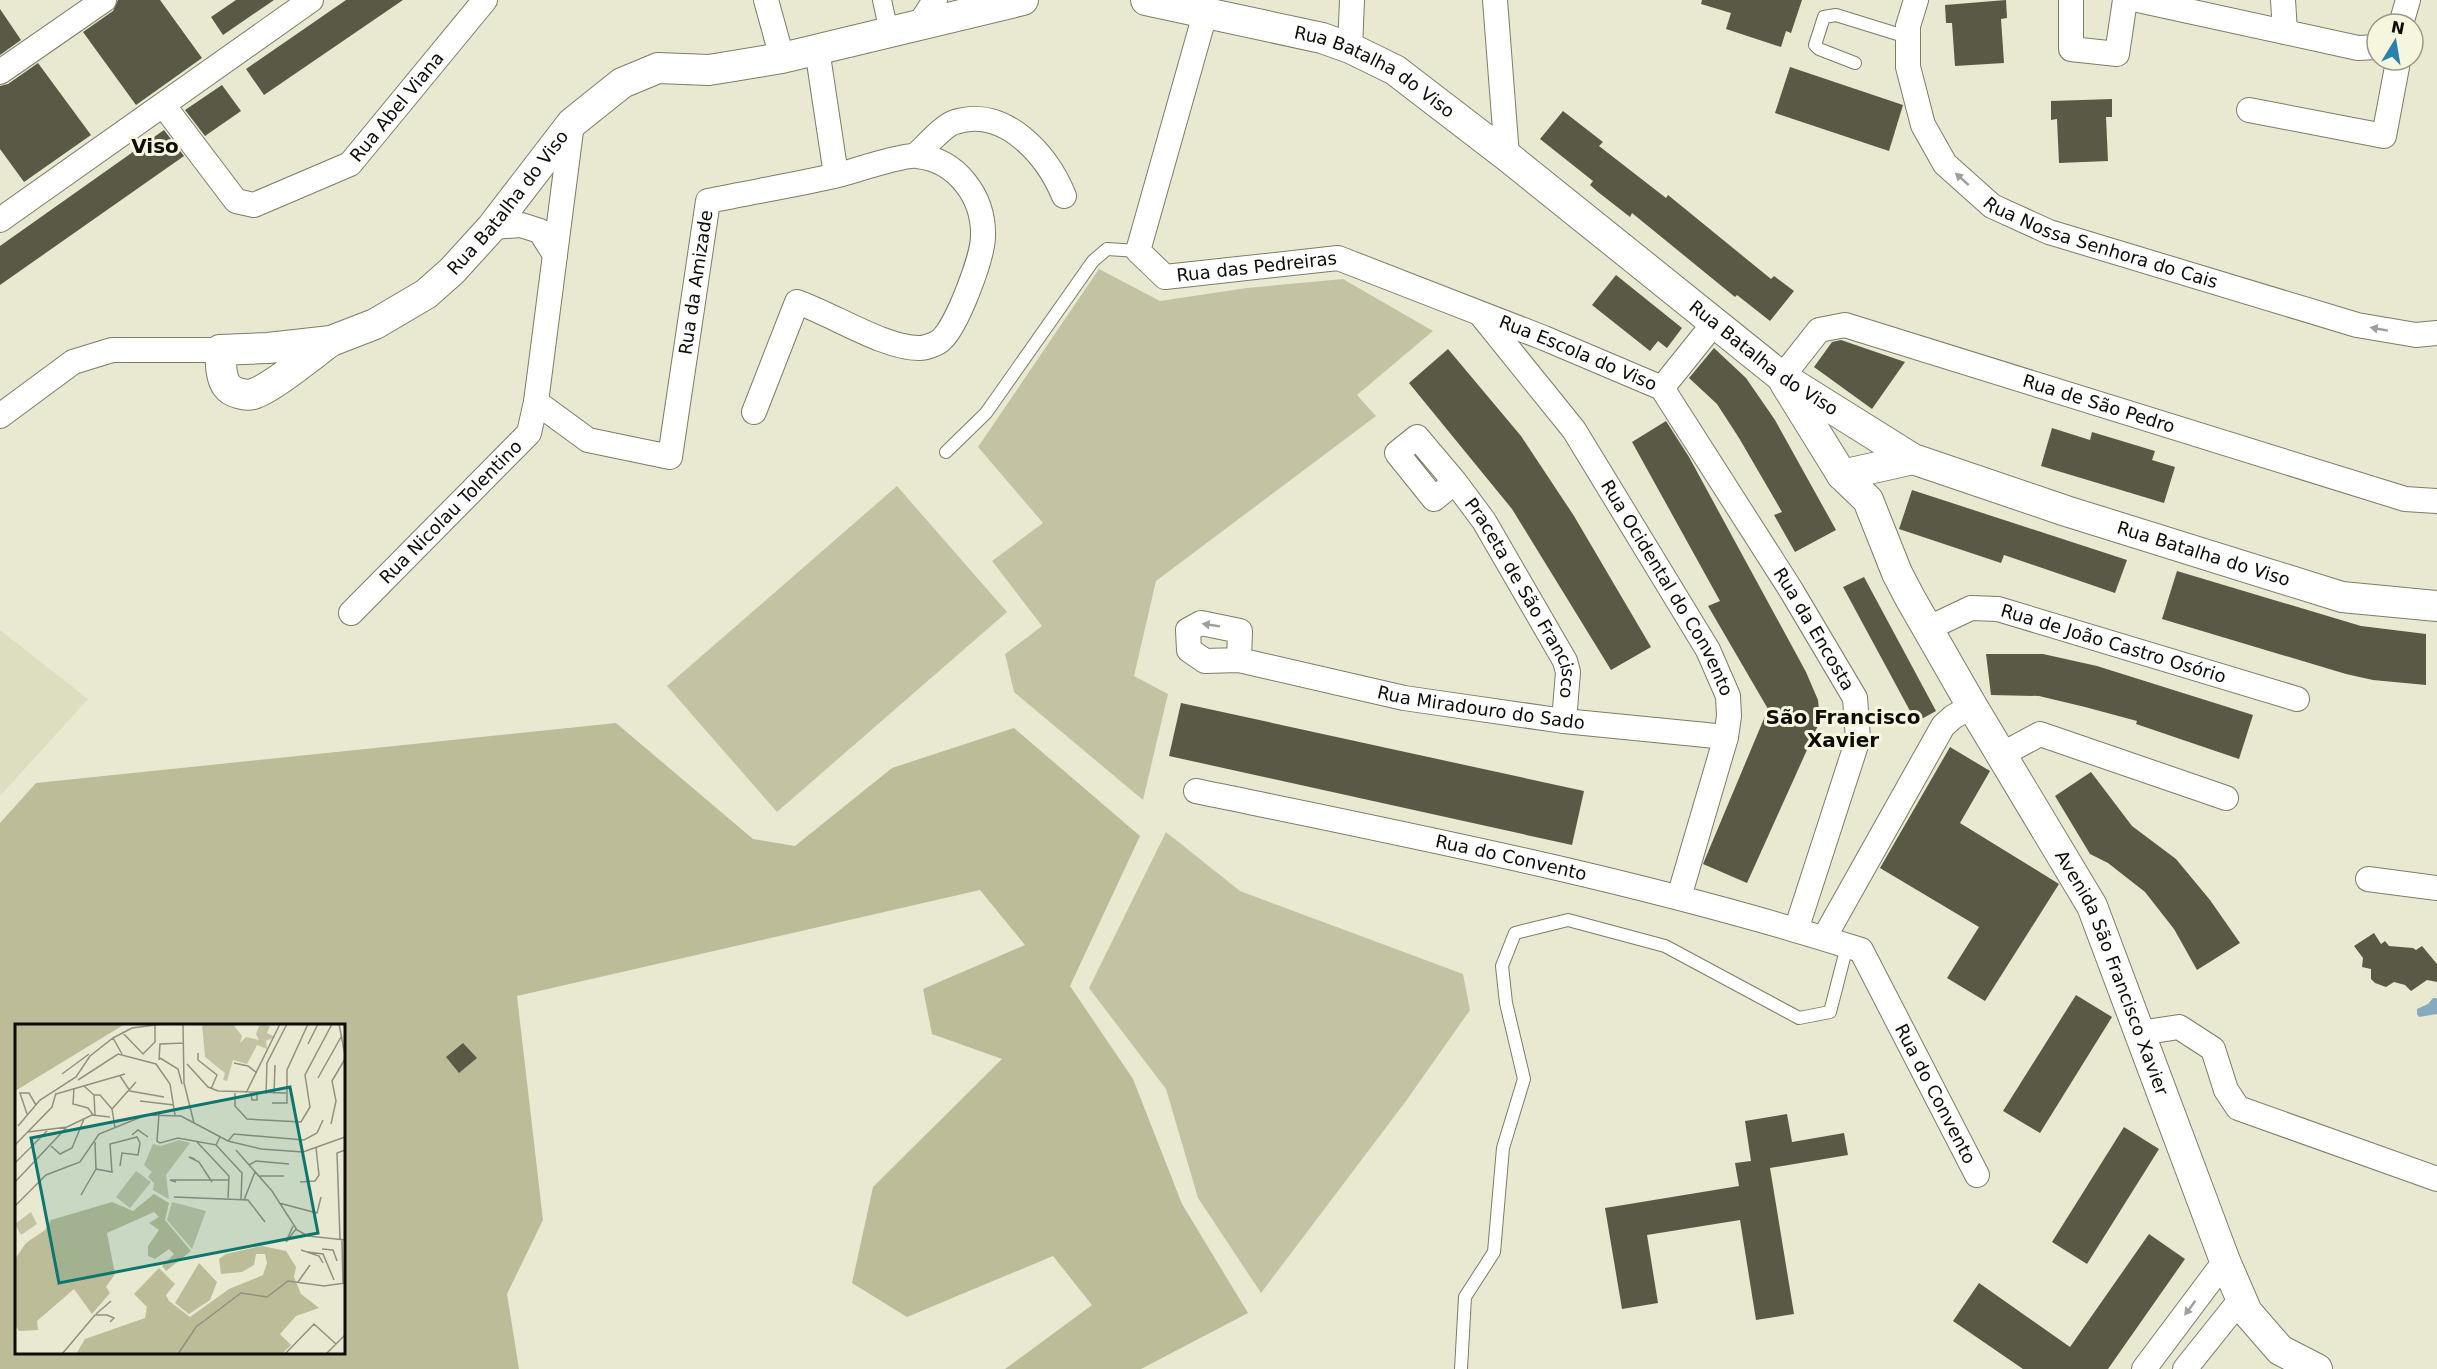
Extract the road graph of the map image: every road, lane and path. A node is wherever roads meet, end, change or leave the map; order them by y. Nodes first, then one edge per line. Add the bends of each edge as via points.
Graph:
1 (104, 0) edge
2 (311, 0) edge
3 (485, 0) edge
4 (766, 0) edge
5 (882, 0) edge
6 (934, 0) edge
7 (1021, 0) edge
8 (1146, 0) edge
9 (1352, 0) edge
10 (1495, 0) edge
11 (1916, 0) edge
12 (2071, 0) edge
13 (2126, 0) edge
14 (2138, 0) edge
15 (2283, 0) edge
16 (2208, 8) edge
17 (1204, 14) junction
18 (919, 25) junction
19 (889, 32) junction
20 (2285, 32) junction
21 (1907, 37) junction
22 (1350, 48) junction
23 (2365, 48) edge
24 (817, 49) junction
25 (782, 58) junction
26 (1855, 63) dead end
27 (0, 72) edge
28 (2396, 72) edge
29 (164, 106) junction
30 (2248, 110) dead end
31 (572, 123) junction
32 (916, 155) junction
33 (1507, 156) junction
34 (836, 175) junction
35 (1064, 196) dead end
36 (0, 220) edge
37 (492, 227) junction
38 (1138, 251) junction
39 (555, 255) junction
40 (1480, 314) junction
41 (1714, 322) junction
42 (2437, 333) edge
43 (331, 341) junction
44 (220, 350) junction
45 (1782, 378) junction
46 (1662, 388) junction
47 (536, 402) junction
48 (754, 412) dead end
49 (0, 416) edge
50 (1879, 438) junction
51 (946, 452) dead end
52 (1913, 459) junction
53 (1842, 475) junction
54 (1455, 482) dead end
55 (2437, 501) edge
56 (2437, 606) edge
57 (351, 613) dead end
58 (1929, 628) junction
59 (1239, 660) dead end
60 (2296, 699) dead end
61 (1972, 706) junction
62 (1564, 721) junction
63 (1726, 737) junction
64 (2001, 754) junction
65 (1196, 791) dead end
66 (2226, 798) dead end
67 (2368, 879) dead end
68 (2437, 888) edge
69 (1679, 897) junction
70 (1796, 930) junction
71 (1824, 938) junction
72 (1847, 946) junction
73 (2140, 1033) junction
74 (1977, 1175) dead end
75 (2437, 1179) edge
76 (2225, 1261) junction
77 (2241, 1299) junction
78 (1461, 1369) edge
79 (2144, 1369) edge
80 (2185, 1369) edge
81 (2317, 1369) edge

1 - 27 street
2 - 29 street
3 - 29 street, Rua Abel Viana via 351,164 254,205 236,201
4 - 25 street
5 - 19 street
6 - 18 street
7 - 18 street, Rua Batalha do Viso
8 - 17 street, Rua Batalha do Viso
9 - 22 street
10 - 33 street
11 - 21 street, Rua Nossa Senhora do Cais
12 - 13 street via 2071,49 2117,54
14 - 16 street
15 - 20 street
16 - 20 street
17 - 22 street, Rua Batalha do Viso via 1322,38
17 - 38 street
18 - 19 street, Rua Batalha do Viso
19 - 24 street, Rua Batalha do Viso
20 - 23 street
21 - 26 lane via 1836,15 1824,17 1815,45
42 -> 21 street, Rua Nossa Senhora do Cais via 2416,335 2356,325 2049,232 1992,206 1945,164 1923,125 1908,67
22 - 33 street, Rua Batalha do Viso via 1395,70
24 - 25 street, Rua Batalha do Viso
24 - 34 street
25 - 31 street, Rua Batalha do Viso via 710,70 658,68 622,82
28 - 30 street via 2384,136
29 - 36 street
31 - 37 street, Rua Batalha do Viso
31 - 39 street, Rua Nicolau Tolentino
32 - 34 street
32 - 35 street via 953,122 981,119 1013,129 1035,148
32 - 48 street via 941,162 962,176 980,209 983,237 974,277 953,323 940,341 921,348 892,344 797,302
33 - 41 street, Rua Batalha do Viso
34 - 47 street, Rua da Amizade via 708,201 670,457 588,440
37 - 39 street via 521,225 540,231
37 - 43 street, Rua Batalha do Viso via 426,294 375,324
38 - 40 street, Rua das Pedreiras via 1165,277 1338,258
38 - 51 lane via 1107,249 1093,261 986,413
39 - 47 street, Rua Nicolau Tolentino
40 - 46 street, Rua Escola do Viso
40 - 63 street, Rua Ocidental do Convento via 1574,430 1708,650 1728,696
41 - 45 street, Rua Batalha do Viso
41 - 46 street, Rua Escola do Viso
43 - 44 street, Rua Batalha do Viso
43 - 44 street via 252,395 227,387
44 - 49 street, Rua Batalha do Viso via 112,350 73,362
45 - 50 street, Rua Batalha do Viso
45 - 53 street, Avenida São Francisco Xavier
45 - 55 street, Rua de São Pedro via 1819,330 1845,325 2405,499
46 - 70 street, Rua da Encosta via 1855,698 1858,739
47 - 57 street, Rua Nicolau Tolentino via 529,433
50 - 52 street, Rua Batalha do Viso
50 - 53 street via 1849,452
52 - 53 street
52 - 56 street, Rua Batalha do Viso via 2342,597
53 - 58 street, Avenida São Francisco Xavier via 1848,506 1897,573
54 - 62 street, Praceta de São Francisco via 1484,521 1565,661 1568,672
58 - 60 street, Rua de João Castro Osório via 1971,608 1998,609
58 - 61 street, Avenida São Francisco Xavier
59 - 62 street, Rua Miradouro do Sado via 1404,698
61 - 64 street, Avenida São Francisco Xavier
61 - 71 street via 1943,726
62 - 63 street, Rua Miradouro do Sado
63 - 69 street, Rua Ocidental do Convento
64 - 66 street via 2040,734
64 - 73 street, Avenida São Francisco Xavier via 2092,906
65 - 69 street, Rua do Convento
67 - 68 street
69 - 70 street, Rua do Convento
70 - 71 street, Rua do Convento
71 - 72 street, Rua do Convento
72 - 74 street, Rua do Convento via 1861,950
72 - 78 lane via 1830,1012 1799,1018 1665,946 1568,920 1515,933 1502,966 1506,1003 1524,1079 1503,1148 1494,1252 1465,1298
73 - 75 street via 2179,1027 2213,1049 2226,1090 2238,1108
73 - 76 street, Avenida São Francisco Xavier
76 - 77 street, Avenida São Francisco Xavier
76 -> 79 street
77 - 80 street
77 - 81 street, Avenida São Francisco Xavier via 2247,1312 2280,1350

